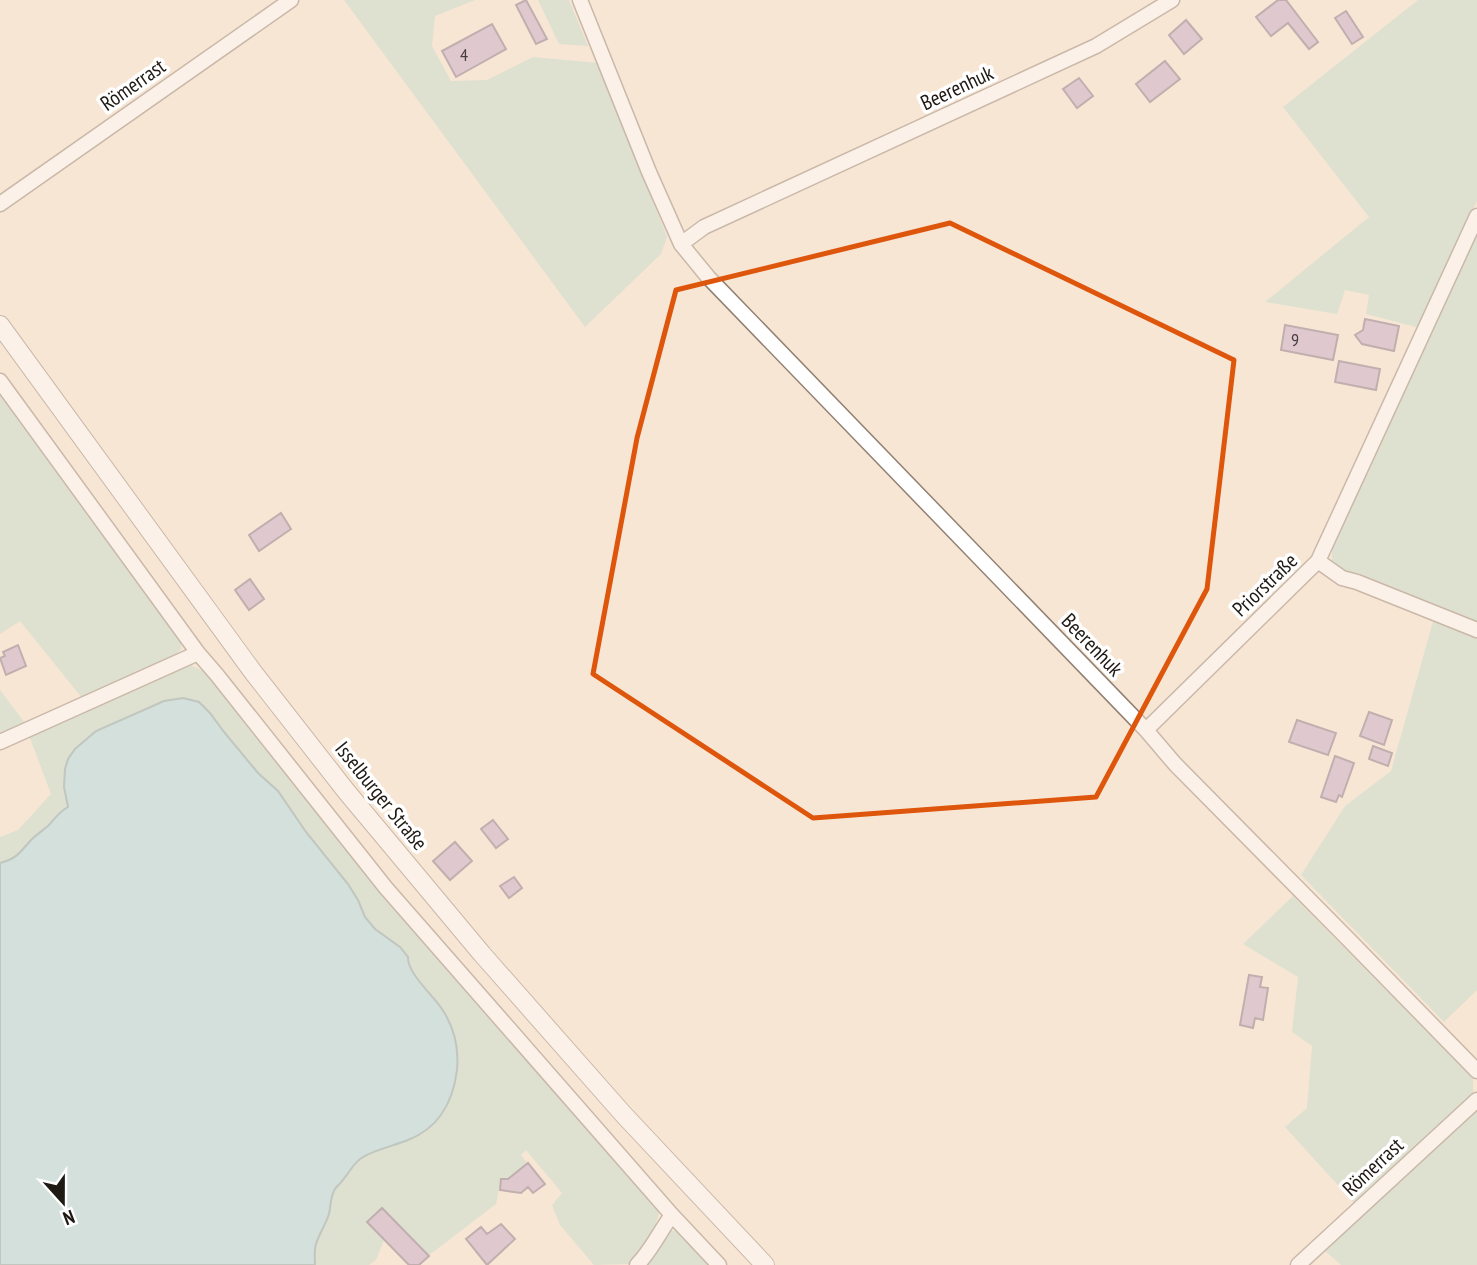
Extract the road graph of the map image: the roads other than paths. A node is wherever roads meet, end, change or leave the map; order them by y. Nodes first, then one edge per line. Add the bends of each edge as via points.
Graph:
1 (291, 0) edge
2 (580, 0) edge
3 (1172, 0) edge
4 (0, 204) edge
5 (1477, 216) edge
6 (681, 244) junction
7 (0, 325) edge
8 (0, 381) edge
9 (1318, 561) junction
10 (1477, 630) edge
11 (198, 653) junction
12 (1146, 730) junction
13 (0, 742) edge
14 (1477, 1071) edge
15 (1477, 1100) edge
16 (672, 1215) junction
17 (637, 1265) edge
18 (719, 1265) edge
19 (765, 1265) edge
20 (1298, 1265) edge

1 - 4 street, Römerrast
2 - 6 street, Beerenhuk
3 - 6 street, Beerenhuk via 1097,46 704,227
5 - 9 street
6 - 12 street, Beerenhuk
7 - 19 main road, Isselburger Straße via 253,672 346,791 482,954
8 - 11 street
9 - 10 street, Priorstraße via 1342,578
9 - 12 street, Priorstraße
11 - 13 street
11 - 16 street via 386,888
12 - 14 street, Beerenhuk
15 - 20 street, Römerrast
16 - 17 street
16 - 18 street

